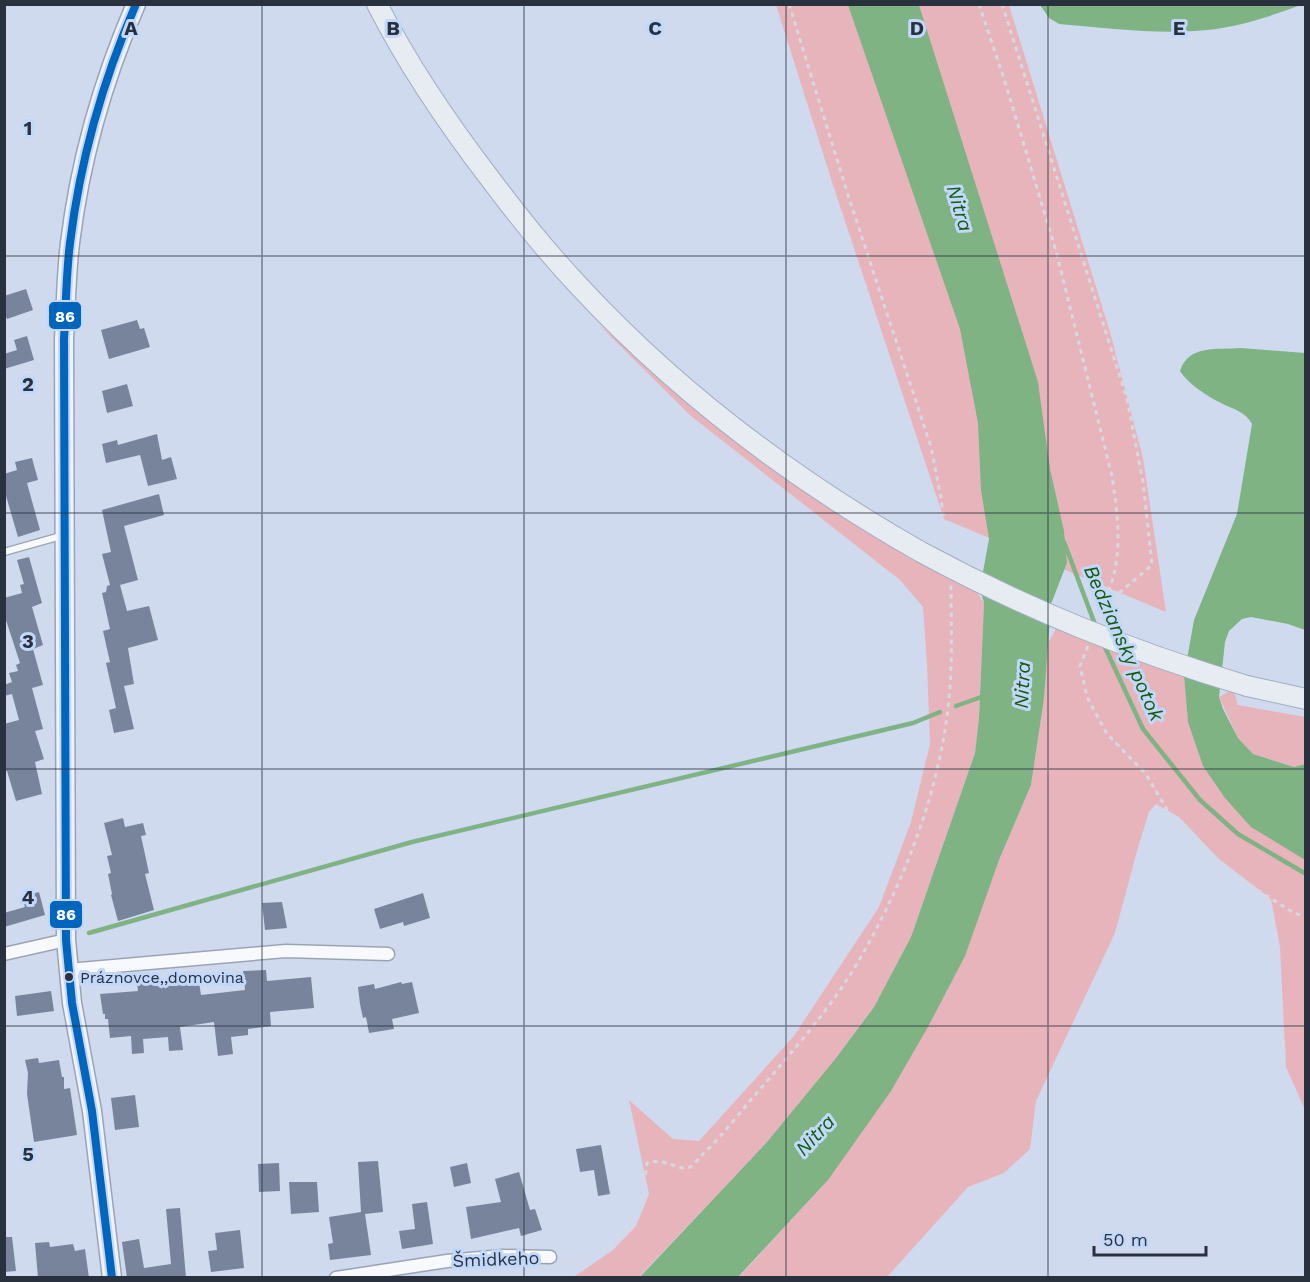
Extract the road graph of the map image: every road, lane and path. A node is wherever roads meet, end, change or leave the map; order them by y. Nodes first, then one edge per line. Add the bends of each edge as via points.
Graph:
1 (136, 4) edge
2 (377, 4) edge
3 (789, 4) edge
4 (978, 4) edge
5 (1002, 4) edge
6 (65, 535) junction
7 (4, 552) edge
8 (948, 553) dead end
9 (951, 581) dead end
10 (1104, 602) junction
11 (1095, 625) dead end
12 (1088, 646) dead end
13 (1305, 699) edge
14 (1305, 917) edge
15 (66, 940) junction
16 (4, 954) edge
17 (388, 954) dead end
18 (68, 970) junction
19 (550, 1257) joint
20 (112, 1278) edge
21 (336, 1278) edge

1 - 6 street via 102,96 70,241 64,339
2 - 13 main road, bridge via 415,72 522,220 595,303 750,441 856,514 995,591 1075,627 1170,662
3 - 8 path via 931,447
4 - 10 path via 1056,251 1112,476 1119,539
5 - 10 path via 1127,399 1143,482 1152,565
6 - 7 lane
6 - 15 street
9 - 19 path via 949,706 941,754 893,899 854,968 795,1048 690,1167 655,1161 647,1164 638,1218 613,1244 584,1259 566,1263
10 - 11 path
12 - 14 path via 1080,666 1087,697 1107,734 1146,774 1176,825 1243,881
15 - 16 street
15 - 18 street
17 - 18 street via 286,951
18 - 20 street via 92,1111
19 - 21 street, Šmidkeho via 447,1261

